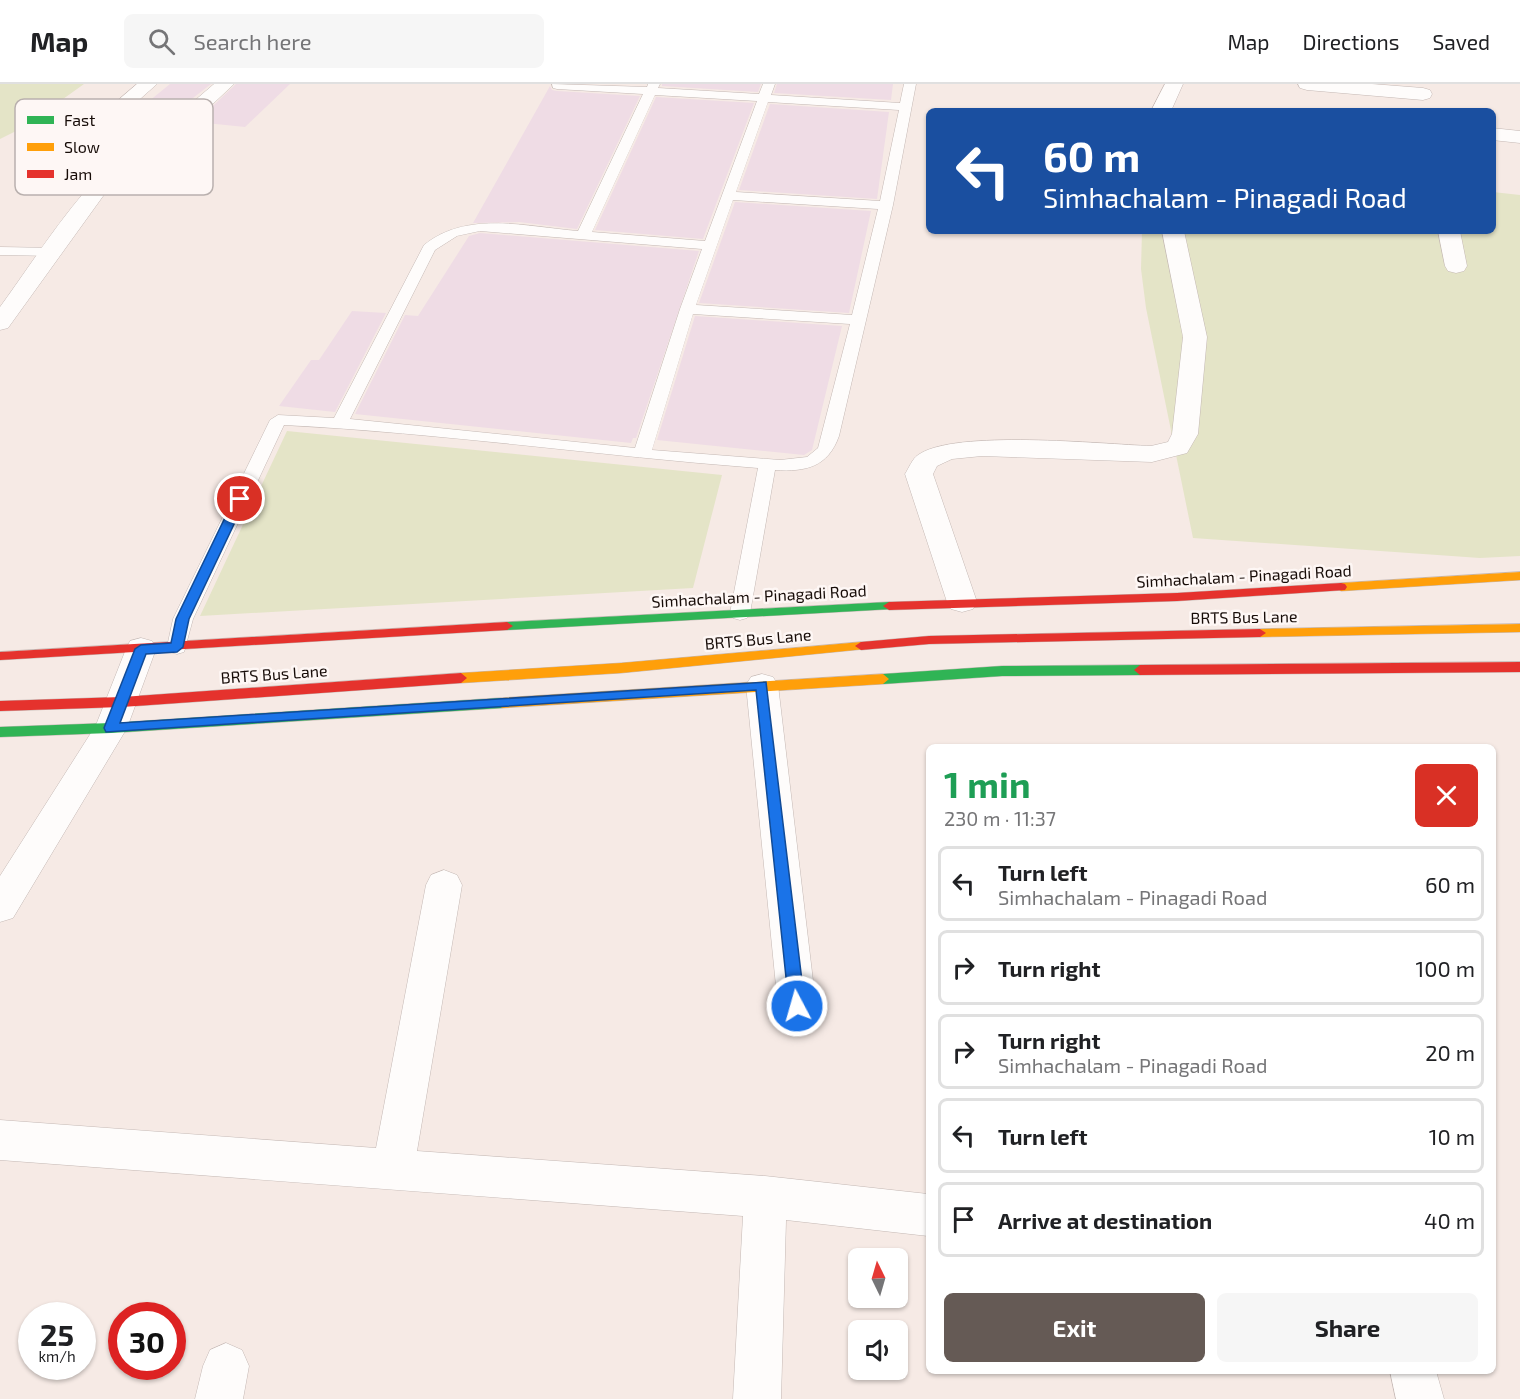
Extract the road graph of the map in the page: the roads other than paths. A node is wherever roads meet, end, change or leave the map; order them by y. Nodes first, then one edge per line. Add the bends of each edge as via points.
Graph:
1 (148, 84) edge
2 (225, 84) edge
3 (768, 84) edge
4 (910, 84) edge
5 (1174, 84) edge
6 (1307, 84) edge
7 (557, 85) edge
8 (652, 88) edge
9 (1423, 96) edge
10 (130, 99) edge
11 (208, 99) edge
12 (763, 99) junction
13 (904, 107) junction
14 (1166, 108) edge
15 (1496, 134) edge
16 (1520, 137) edge
17 (94, 195) edge
18 (728, 196) junction
19 (886, 205) junction
20 (584, 234) junction
21 (1174, 234) edge
22 (1450, 234) edge
23 (711, 246) junction
24 (0, 251) edge
25 (55, 252) junction
26 (1456, 266) dead end
27 (687, 309) junction
28 (859, 320) junction
29 (0, 323) edge
30 (340, 423) junction
31 (642, 454) junction
32 (767, 464) junction
33 (1520, 576) edge
34 (962, 602) junction
35 (740, 613) junction
36 (1520, 628) edge
37 (177, 647) junction
38 (141, 649) junction
39 (0, 656) edge
40 (1520, 667) edge
41 (762, 685) junction
42 (0, 706) edge
43 (117, 715) junction
44 (0, 732) edge
45 (444, 885) dead end
46 (0, 907) edge
47 (797, 1006) dead end
48 (0, 1140) edge
49 (393, 1169) junction
50 (765, 1197) junction
51 (926, 1215) edge
52 (1414, 1374) edge
53 (757, 1399) edge
54 (1420, 1399) edge

1 - 10 street
2 - 11 street
3 - 12 lane
4 - 13 lane
5 - 14 street
6 - 9 street
7 - 8 lane
8 - 12 lane
8 - 20 lane
12 - 13 lane
12 - 18 lane
13 - 19 lane
15 - 16 street
17 - 25 street
18 - 19 lane
18 - 23 lane
19 - 28 lane
20 - 23 lane
20 - 30 lane via 480,227 459,229 442,237 429,248
21 - 34 street via 1195,337 1185,434 1178,447 1152,454 982,448 946,452 926,461 919,474
22 - 26 street
23 - 27 lane
24 - 25 lane
25 - 29 street
27 - 28 lane
27 - 31 lane
28 - 32 lane via 826,450 813,462
30 - 31 lane
30 - 37 lane via 278,420 183,619
31 - 32 lane
32 - 35 lane
33 - 34 main road, Simhachalam - Pinagadi Road via 1177,597
34 - 35 main road, Simhachalam - Pinagadi Road
35 - 37 main road, Simhachalam - Pinagadi Road
36 - 43 main road, BRTS Bus Lane via 929,640 621,668 422,680
37 - 38 main road, Simhachalam - Pinagadi Road
38 - 39 main road, Simhachalam - Pinagadi Road
38 - 43 street
40 - 41 main road via 1002,670
41 - 43 main road
41 - 47 street
42 - 43 main road, BRTS Bus Lane
43 - 44 main road
43 - 46 street
45 - 49 street
48 - 49 street
49 - 50 street
50 - 51 street
50 - 53 street
52 - 54 street

